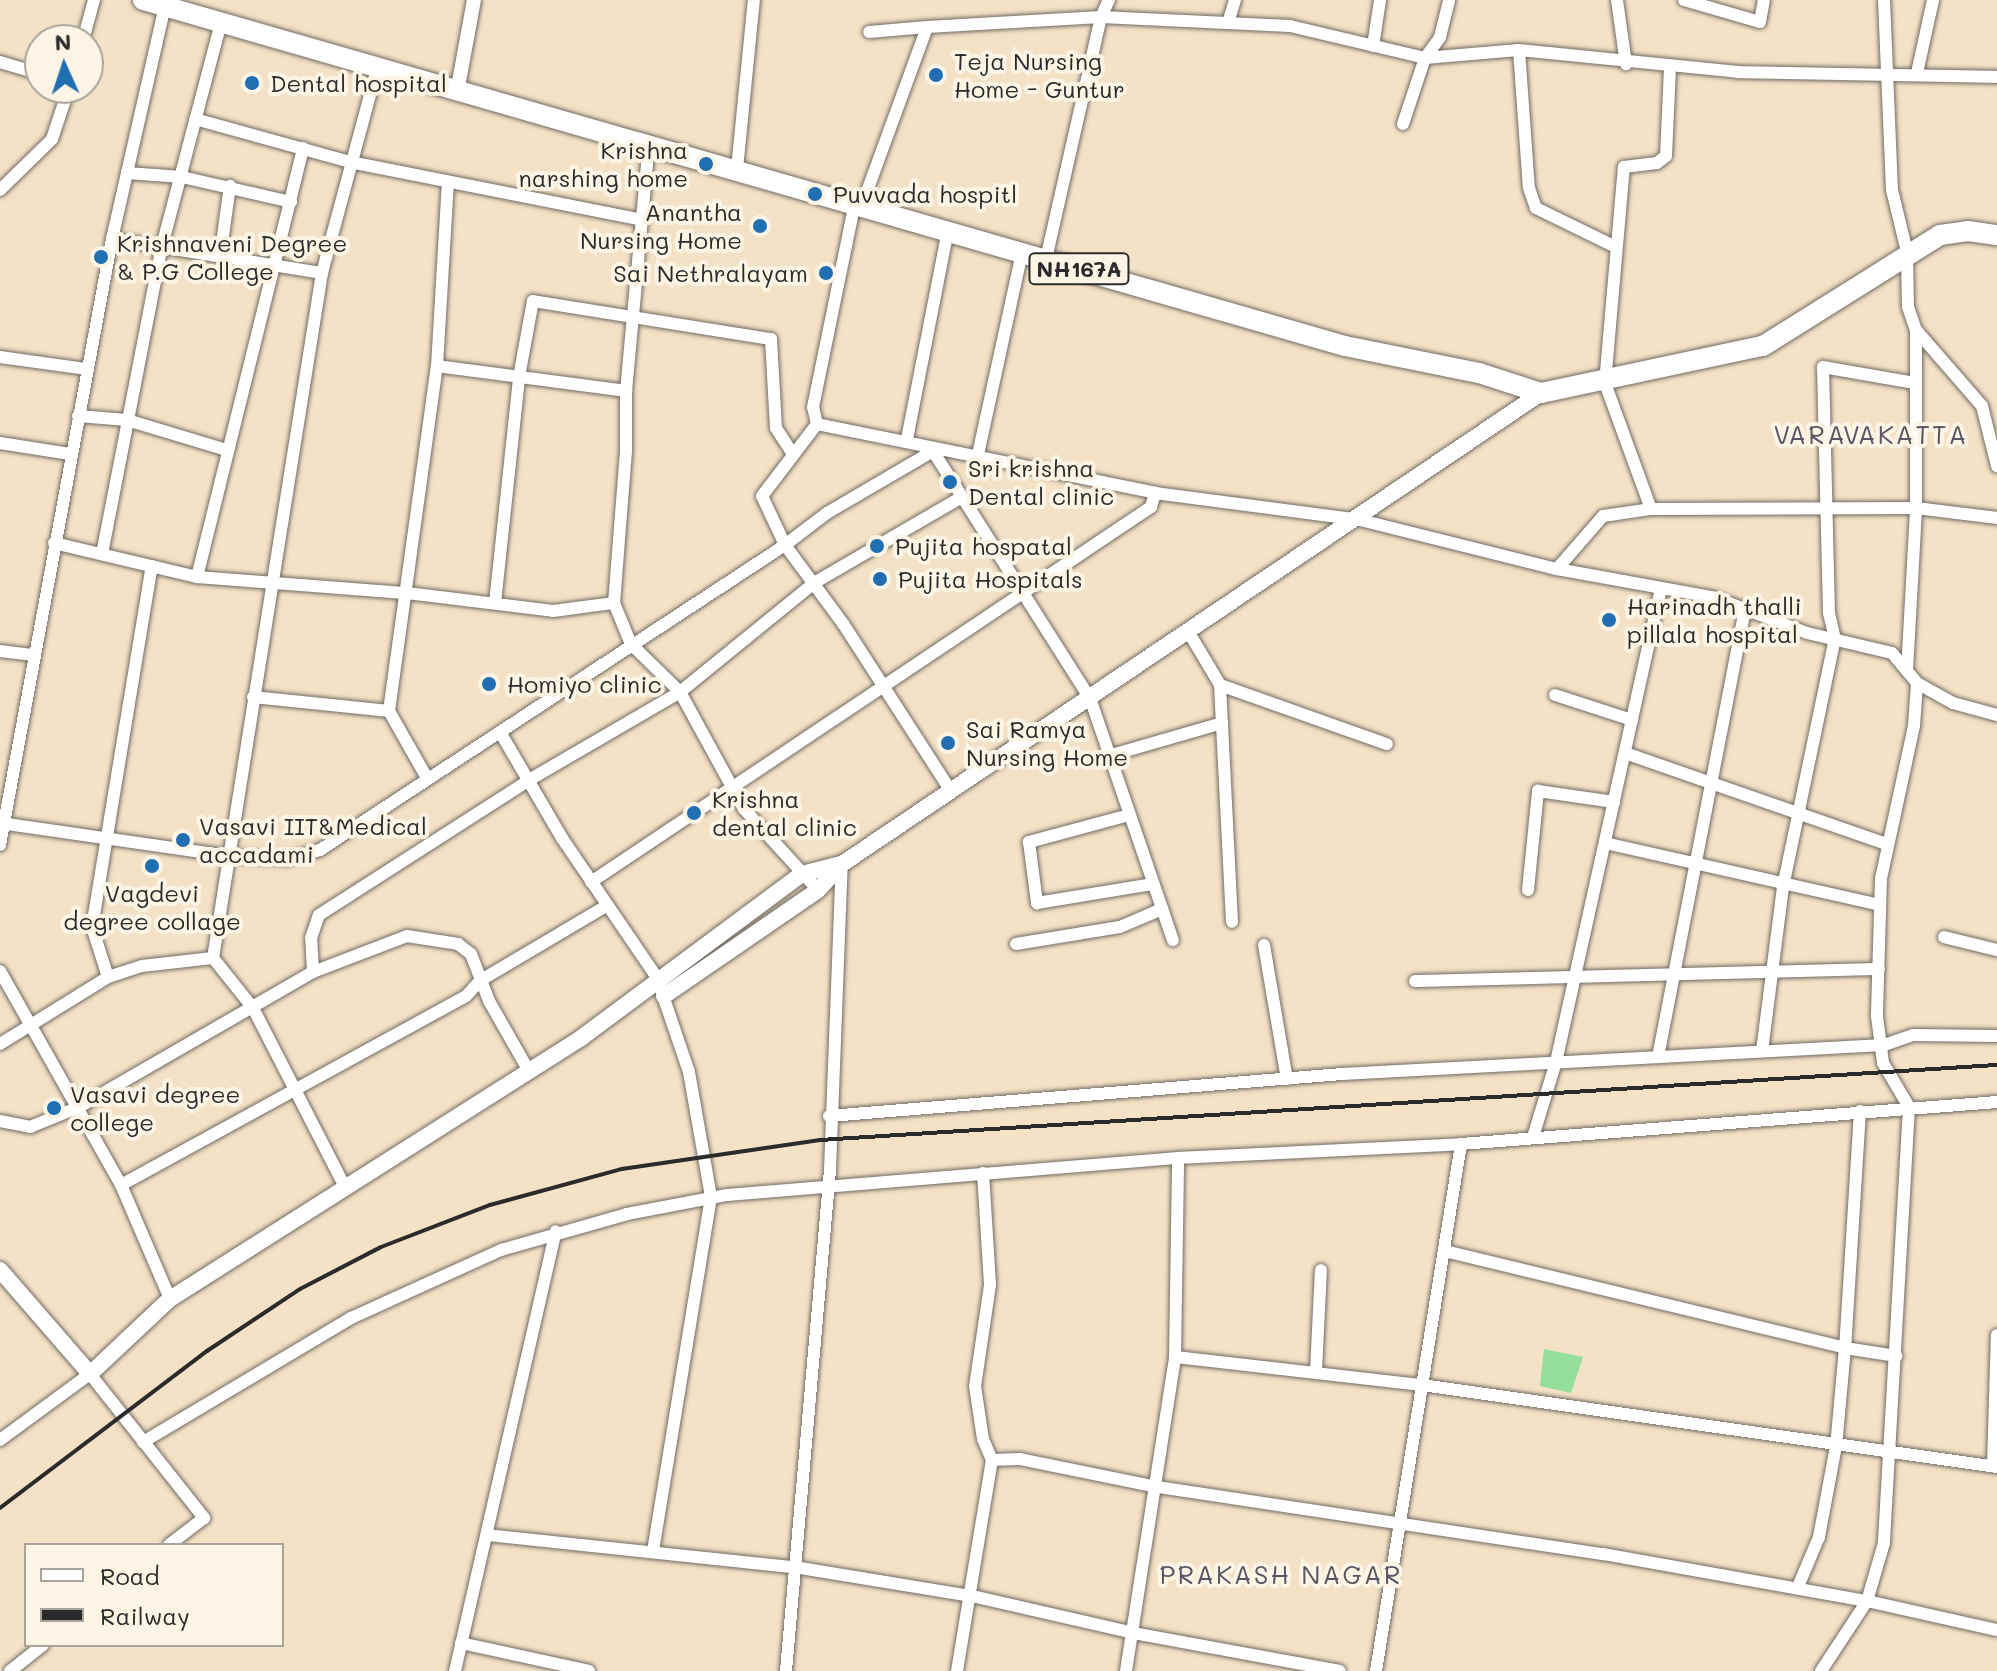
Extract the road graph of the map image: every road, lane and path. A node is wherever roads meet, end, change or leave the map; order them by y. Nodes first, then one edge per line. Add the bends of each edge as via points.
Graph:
1 (94, 0) edge
2 (143, 0) edge
3 (474, 0) edge
4 (754, 0) edge
5 (1109, 0) edge
6 (1235, 0) edge
7 (1380, 0) edge
8 (1449, 0) edge
9 (1617, 0) edge
10 (1684, 0) edge
11 (1764, 0) edge
12 (1884, 0) edge
13 (1933, 0) edge
14 (165, 6) junction
15 (1101, 17) junction
16 (221, 22) junction
17 (1228, 23) junction
18 (87, 24) edge
19 (927, 27) junction
20 (869, 32) dead end
21 (1373, 46) junction
22 (1519, 50) junction
23 (1425, 58) junction
24 (0, 62) edge
25 (1626, 64) junction
26 (378, 65) junction
27 (1670, 67) junction
28 (24, 69) edge
29 (1887, 72) junction
30 (1917, 73) junction
31 (1997, 77) edge
32 (458, 87) junction
33 (64, 104) edge
34 (195, 119) junction
35 (1403, 124) dead end
36 (648, 143) junction
37 (303, 148) junction
38 (350, 162) junction
39 (737, 169) junction
40 (127, 173) junction
41 (182, 177) junction
42 (448, 182) junction
43 (230, 186) junction
44 (0, 190) edge
45 (291, 202) junction
46 (859, 204) junction
47 (642, 220) junction
48 (948, 230) junction
49 (1997, 235) edge
50 (112, 239) junction
51 (162, 246) junction
52 (1614, 246) junction
53 (1022, 252) junction
54 (1907, 252) junction
55 (220, 257) junction
56 (1046, 259) junction
57 (276, 266) junction
58 (322, 273) junction
59 (632, 319) junction
60 (1916, 330) junction
61 (0, 357) edge
62 (437, 366) junction
63 (87, 369) junction
64 (519, 377) junction
65 (1605, 383) junction
66 (1915, 383) junction
67 (626, 391) junction
68 (1541, 393) junction
69 (1982, 406) junction
70 (1997, 408) edge
71 (78, 416) junction
72 (127, 420) junction
73 (817, 424) junction
74 (907, 439) junction
75 (0, 443) edge
76 (227, 450) junction
77 (933, 451) junction
78 (792, 453) junction
79 (70, 454) junction
80 (977, 459) junction
81 (1997, 466) edge
82 (1155, 493) junction
83 (962, 497) junction
84 (1826, 508) junction
85 (1916, 508) junction
86 (1651, 509) junction
87 (1997, 518) edge
88 (1360, 520) junction
89 (54, 543) junction
90 (785, 545) junction
91 (102, 554) junction
92 (152, 566) junction
93 (1557, 569) junction
94 (197, 577) junction
95 (814, 583) junction
96 (270, 585) junction
97 (1661, 588) junction
98 (407, 593) junction
99 (1024, 593) junction
100 (495, 603) junction
101 (614, 603) junction
102 (1745, 609) junction
103 (1188, 631) junction
104 (1835, 639) junction
105 (631, 644) junction
106 (0, 651) edge
107 (34, 655) junction
108 (1907, 671) junction
109 (1917, 683) junction
110 (1220, 685) junction
111 (884, 688) junction
112 (680, 692) junction
113 (1555, 695) dead end
114 (253, 697) junction
115 (1090, 698) junction
116 (389, 711) junction
117 (1997, 715) edge
118 (1632, 720) junction
119 (1222, 723) junction
120 (500, 732) junction
121 (1387, 744) dead end
122 (1625, 753) junction
123 (1108, 756) junction
124 (427, 778) junction
125 (529, 780) junction
126 (1708, 784) junction
127 (733, 787) junction
128 (951, 791) junction
129 (1614, 802) junction
130 (1129, 815) junction
131 (1798, 816) junction
132 (2, 823) edge
133 (104, 839) junction
134 (1605, 843) junction
135 (1886, 844) junction
136 (0, 845) edge
137 (230, 856) junction
138 (842, 864) junction
139 (1693, 864) junction
140 (802, 874) junction
141 (591, 882) junction
142 (1153, 884) junction
143 (1783, 887) junction
144 (818, 890) junction
145 (1528, 890) dead end
146 (1880, 905) junction
147 (606, 906) junction
148 (1162, 909) junction
149 (1232, 922) dead end
150 (1944, 937) dead end
151 (1173, 940) dead end
152 (1016, 944) dead end
153 (1264, 945) dead end
154 (1997, 950) edge
155 (213, 958) junction
156 (1879, 969) junction
157 (0, 971) edge
158 (313, 972) junction
159 (1670, 973) junction
160 (1770, 973) junction
161 (108, 977) junction
162 (657, 978) junction
163 (481, 980) junction
164 (1415, 981) dead end
165 (1574, 981) junction
166 (664, 996) junction
167 (253, 1008) junction
168 (34, 1024) junction
169 (1997, 1036) edge
170 (0, 1044) edge
171 (1884, 1045) junction
172 (1762, 1051) junction
173 (1658, 1057) junction
174 (1556, 1062) junction
175 (529, 1071) junction
176 (1287, 1079) junction
177 (295, 1089) junction
178 (1997, 1102) edge
179 (79, 1107) junction
180 (1909, 1107) junction
181 (1860, 1111) junction
182 (829, 1116) junction
183 (0, 1121) edge
184 (1533, 1137) junction
185 (1461, 1144) junction
186 (1178, 1158) junction
187 (983, 1173) junction
188 (121, 1185) junction
189 (828, 1186) junction
190 (345, 1187) junction
191 (711, 1197) junction
192 (556, 1231) junction
193 (1445, 1251) junction
194 (0, 1270) edge
195 (1321, 1270) dead end
196 (170, 1299) junction
197 (1997, 1335) edge
198 (1845, 1348) junction
199 (1896, 1356) junction
200 (1175, 1357) junction
201 (1316, 1371) junction
202 (90, 1374) junction
203 (1422, 1385) junction
204 (0, 1440) edge
205 (143, 1442) junction
206 (1836, 1446) junction
207 (1890, 1452) junction
208 (992, 1460) junction
209 (1995, 1466) edge
210 (1158, 1487) junction
211 (1399, 1525) junction
212 (487, 1535) junction
213 (172, 1543) edge
214 (653, 1552) junction
215 (794, 1567) junction
216 (1797, 1589) junction
217 (972, 1596) junction
218 (1867, 1601) junction
219 (1997, 1630) edge
220 (1133, 1633) junction
221 (461, 1643) junction
222 (40, 1647) edge
223 (10, 1671) edge
224 (455, 1671) edge
225 (589, 1671) edge
226 (786, 1671) edge
227 (957, 1671) edge
228 (1126, 1671) edge
229 (1340, 1671) edge
230 (1376, 1671) edge
231 (1821, 1671) edge

1 - 18 street
2 - 14 highway, NH167A
3 - 32 street
4 - 39 street
5 - 15 street
6 - 17 street
7 - 21 street
8 - 23 street via 1440,37
9 - 25 street
10 - 11 street via 1760,22
12 - 29 street
13 - 30 street
14 - 16 highway, NH167A
14 - 40 street
15 - 17 street
15 - 19 street
15 - 56 street
16 - 26 highway, NH167A
16 - 34 street
17 - 21 street via 1290,26
19 - 20 street
19 - 46 street
21 - 23 street
22 - 23 street
22 - 25 street
22 - 52 street via 1529,188 1536,208
23 - 35 street
24 - 28 street
25 - 27 street
26 - 32 highway, NH167A
26 - 38 street
27 - 29 street
27 - 52 street via 1666,156 1657,163 1624,167
29 - 30 street
29 - 54 street via 1892,190
30 - 31 street
32 - 36 highway, NH167A
33 - 44 street via 52,139
34 - 37 street
34 - 41 street
36 - 39 highway, NH167A
36 - 47 street
37 - 38 street
37 - 45 street
38 - 42 street
38 - 58 street
39 - 46 highway, NH167A
40 - 41 street
40 - 50 street
41 - 43 street
41 - 51 street
42 - 47 street
42 - 62 street
43 - 45 street
43 - 55 street
45 - 57 street
46 - 48 highway, NH167A
46 - 73 street via 813,407
47 - 59 street
48 - 53 highway, NH167A
48 - 74 street
49 - 54 highway, NH167A via 1940,235
50 - 51 street
50 - 63 street
51 - 55 street
51 - 72 street
52 - 65 street via 1615,302
53 - 56 highway, NH167A
53 - 80 street
54 - 60 street via 1908,307
54 - 65 highway, NH167A via 1763,346
55 - 57 street
56 - 68 highway, NH167A via 1345,346 1479,373
57 - 58 street
57 - 76 street
58 - 96 street
59 - 64 street via 533,301
59 - 67 street
59 - 78 street via 771,339 776,428
60 - 66 street
60 - 69 street
61 - 63 street
62 - 64 street
62 - 98 street
63 - 71 street
64 - 67 street
64 - 100 street
65 - 68 highway, NH167A
65 - 86 street
66 - 84 street via 1823,367
66 - 85 street
67 - 101 street
68 - 88 main road
69 - 70 street
69 - 81 street
71 - 72 street
71 - 79 street
72 - 76 street
72 - 91 street
73 - 74 street
73 - 78 street via 804,447
74 - 77 street
75 - 79 street
76 - 94 street
77 - 80 street
77 - 83 street
77 - 90 street via 827,513
78 - 90 street via 762,496
79 - 89 street
80 - 82 street
82 - 88 street
82 - 99 street via 1151,507
83 - 95 street
83 - 99 street
84 - 85 street
84 - 86 street
84 - 104 street via 1829,613
85 - 87 street
85 - 108 street
86 - 93 street via 1603,516
88 - 93 street
88 - 103 main road
89 - 91 street
89 - 107 street
90 - 95 street
90 - 105 street
91 - 92 street
92 - 94 street
92 - 133 street
93 - 97 street
94 - 96 street
95 - 111 street
95 - 112 street
96 - 98 street
96 - 114 street
97 - 102 street
97 - 118 street
98 - 100 street
98 - 116 street
99 - 111 street
99 - 115 street
100 - 101 street via 553,611
101 - 105 street
102 - 104 street
102 - 126 street
103 - 110 street
103 - 115 main road
104 - 108 street via 1892,653
104 - 131 street
105 - 112 street
105 - 120 street
106 - 107 street
107 - 132 street
108 - 109 street
109 - 117 street via 1953,703
109 - 135 street via 1914,726
110 - 119 street
110 - 121 street
111 - 127 street
111 - 128 street
112 - 125 street
112 - 127 street
113 - 118 street
114 - 116 street
114 - 137 street
115 - 123 street
115 - 128 main road
116 - 124 street
118 - 122 street
119 - 123 street
119 - 149 street
120 - 124 street
120 - 125 street
122 - 126 street
122 - 129 street
123 - 130 street
124 - 137 street via 320,850 288,859
125 - 141 street
125 - 158 street via 319,915 311,938
126 - 131 street
126 - 139 street
127 - 140 street via 744,809
127 - 141 street
128 - 138 main road
129 - 134 street
129 - 145 street via 1538,791
130 - 142 street
130 - 142 street via 1029,842 1037,903
131 - 135 street
131 - 143 street
132 - 133 street
132 - 136 street
133 - 137 street
133 - 161 street via 92,927
134 - 139 street
134 - 165 street
135 - 146 street
137 - 155 street
138 - 140 main road
138 - 144 main road
138 - 182 street
139 - 143 street
139 - 159 street
140 - 144 street
140 - 162 main road
141 - 147 street
142 - 148 street
143 - 146 street
143 - 160 street
144 - 166 main road
146 - 156 street
147 - 162 street
147 - 163 street
148 - 151 street
148 - 152 street via 1120,927
150 - 154 street
153 - 176 street
155 - 161 street via 142,966
155 - 167 street
156 - 160 street
156 - 171 street via 1877,1016
157 - 168 street
158 - 163 street via 407,936 458,944 471,954
158 - 167 street
159 - 160 street
159 - 165 street
159 - 173 street
160 - 172 street
161 - 168 street
162 - 166 street
162 - 175 main road
163 - 175 street
163 - 177 street via 466,996
164 - 165 street
165 - 174 street
166 - 191 street via 689,1072
167 - 177 street
167 - 179 street
168 - 170 street
168 - 179 street
169 - 171 street via 1913,1035
171 - 172 street
171 - 180 street via 1883,1063
172 - 173 street
173 - 174 street
174 - 176 street
174 - 184 street
175 - 190 main road
176 - 182 street
177 - 188 street
177 - 190 street
178 - 180 street
179 - 183 street via 30,1127
179 - 188 street
180 - 181 street
180 - 199 street
181 - 184 street
181 - 198 street
182 - 189 street
184 - 185 street
185 - 186 street
185 - 193 street
186 - 187 street
186 - 200 street
187 - 189 street
187 - 208 street via 990,1285 975,1386 983,1439
188 - 196 street
189 - 191 street
189 - 215 street
190 - 196 main road
191 - 192 street
191 - 214 street
192 - 205 street via 488,1255 351,1318
192 - 212 street
193 - 198 street
193 - 203 street
194 - 202 main road
195 - 201 street
196 - 202 main road
197 - 209 street
198 - 199 street
198 - 206 street
199 - 207 street
200 - 201 street
200 - 210 street
201 - 203 street
202 - 204 street
202 - 205 street
203 - 206 street
203 - 211 street
205 - 213 street via 204,1518
206 - 207 street
206 - 216 street via 1819,1537
207 - 209 street
207 - 218 street via 1884,1543
208 - 210 street via 1020,1459
208 - 217 street
210 - 211 street
210 - 220 street
211 - 216 street
211 - 230 street
212 - 214 street
212 - 221 street
214 - 215 street
215 - 217 street
215 - 226 street
216 - 218 street
217 - 220 street
217 - 227 street
218 - 219 street
218 - 231 street
220 - 228 street
220 - 229 street
221 - 224 street
221 - 225 street
222 - 223 street

